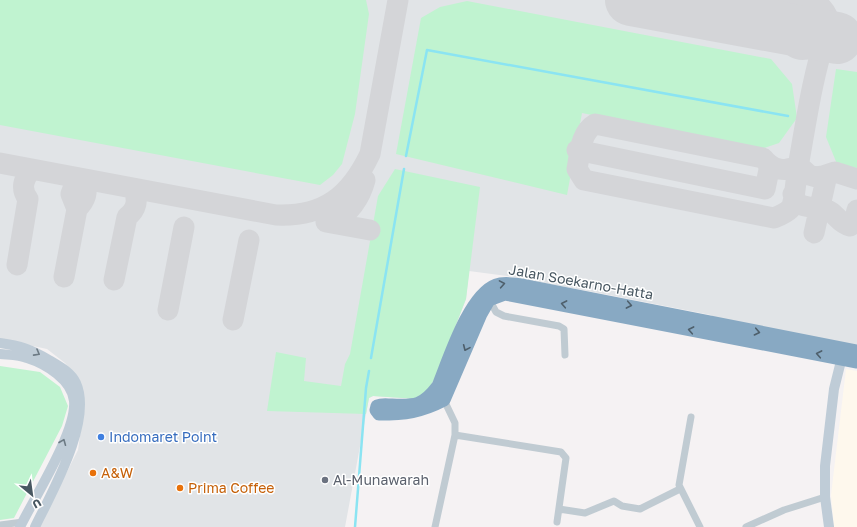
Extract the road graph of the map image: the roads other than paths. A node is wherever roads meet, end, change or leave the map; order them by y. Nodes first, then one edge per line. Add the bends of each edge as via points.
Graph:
1 (487, 296) junction
2 (0, 343) edge
3 (857, 351) edge
4 (0, 354) edge
5 (842, 354) junction
6 (564, 355) dead end
7 (857, 362) edge
8 (453, 364) junction
9 (444, 400) junction
10 (691, 417) dead end
11 (455, 435) junction
12 (54, 465) junction
13 (63, 470) junction
14 (680, 489) junction
15 (825, 497) junction
16 (559, 509) junction
17 (557, 522) dead end
18 (22, 524) edge
19 (0, 525) edge
20 (35, 527) edge
21 (435, 527) edge
22 (700, 527) edge
23 (746, 527) edge
24 (829, 527) edge

1 - 5 highway, Jalan Soekarno-Hatta via 524,296
1 - 6 street via 496,312 504,316 564,329
1 - 8 highway
2 -> 13 street via 28,348 64,369 76,384 80,414
3 - 5 highway, Jalan Soekarno-Hatta
12 -> 4 street via 74,410 71,391 61,376 28,358
5 - 7 highway, Jalan Soekarno-Hatta
5 - 15 street via 825,466
8 - 9 highway
8 - 9 highway via 438,386 420,404 381,404 376,410 379,414 404,414 426,409
9 - 11 street via 456,423
10 - 14 street via 679,482
11 - 16 street via 561,452 566,458
11 - 21 street
12 - 13 street
12 - 18 street
13 - 20 street
14 - 16 street via 640,509 622,506 614,501 585,513
14 - 22 street
15 - 23 street via 784,510
15 - 24 street
16 - 17 street
18 - 19 street

